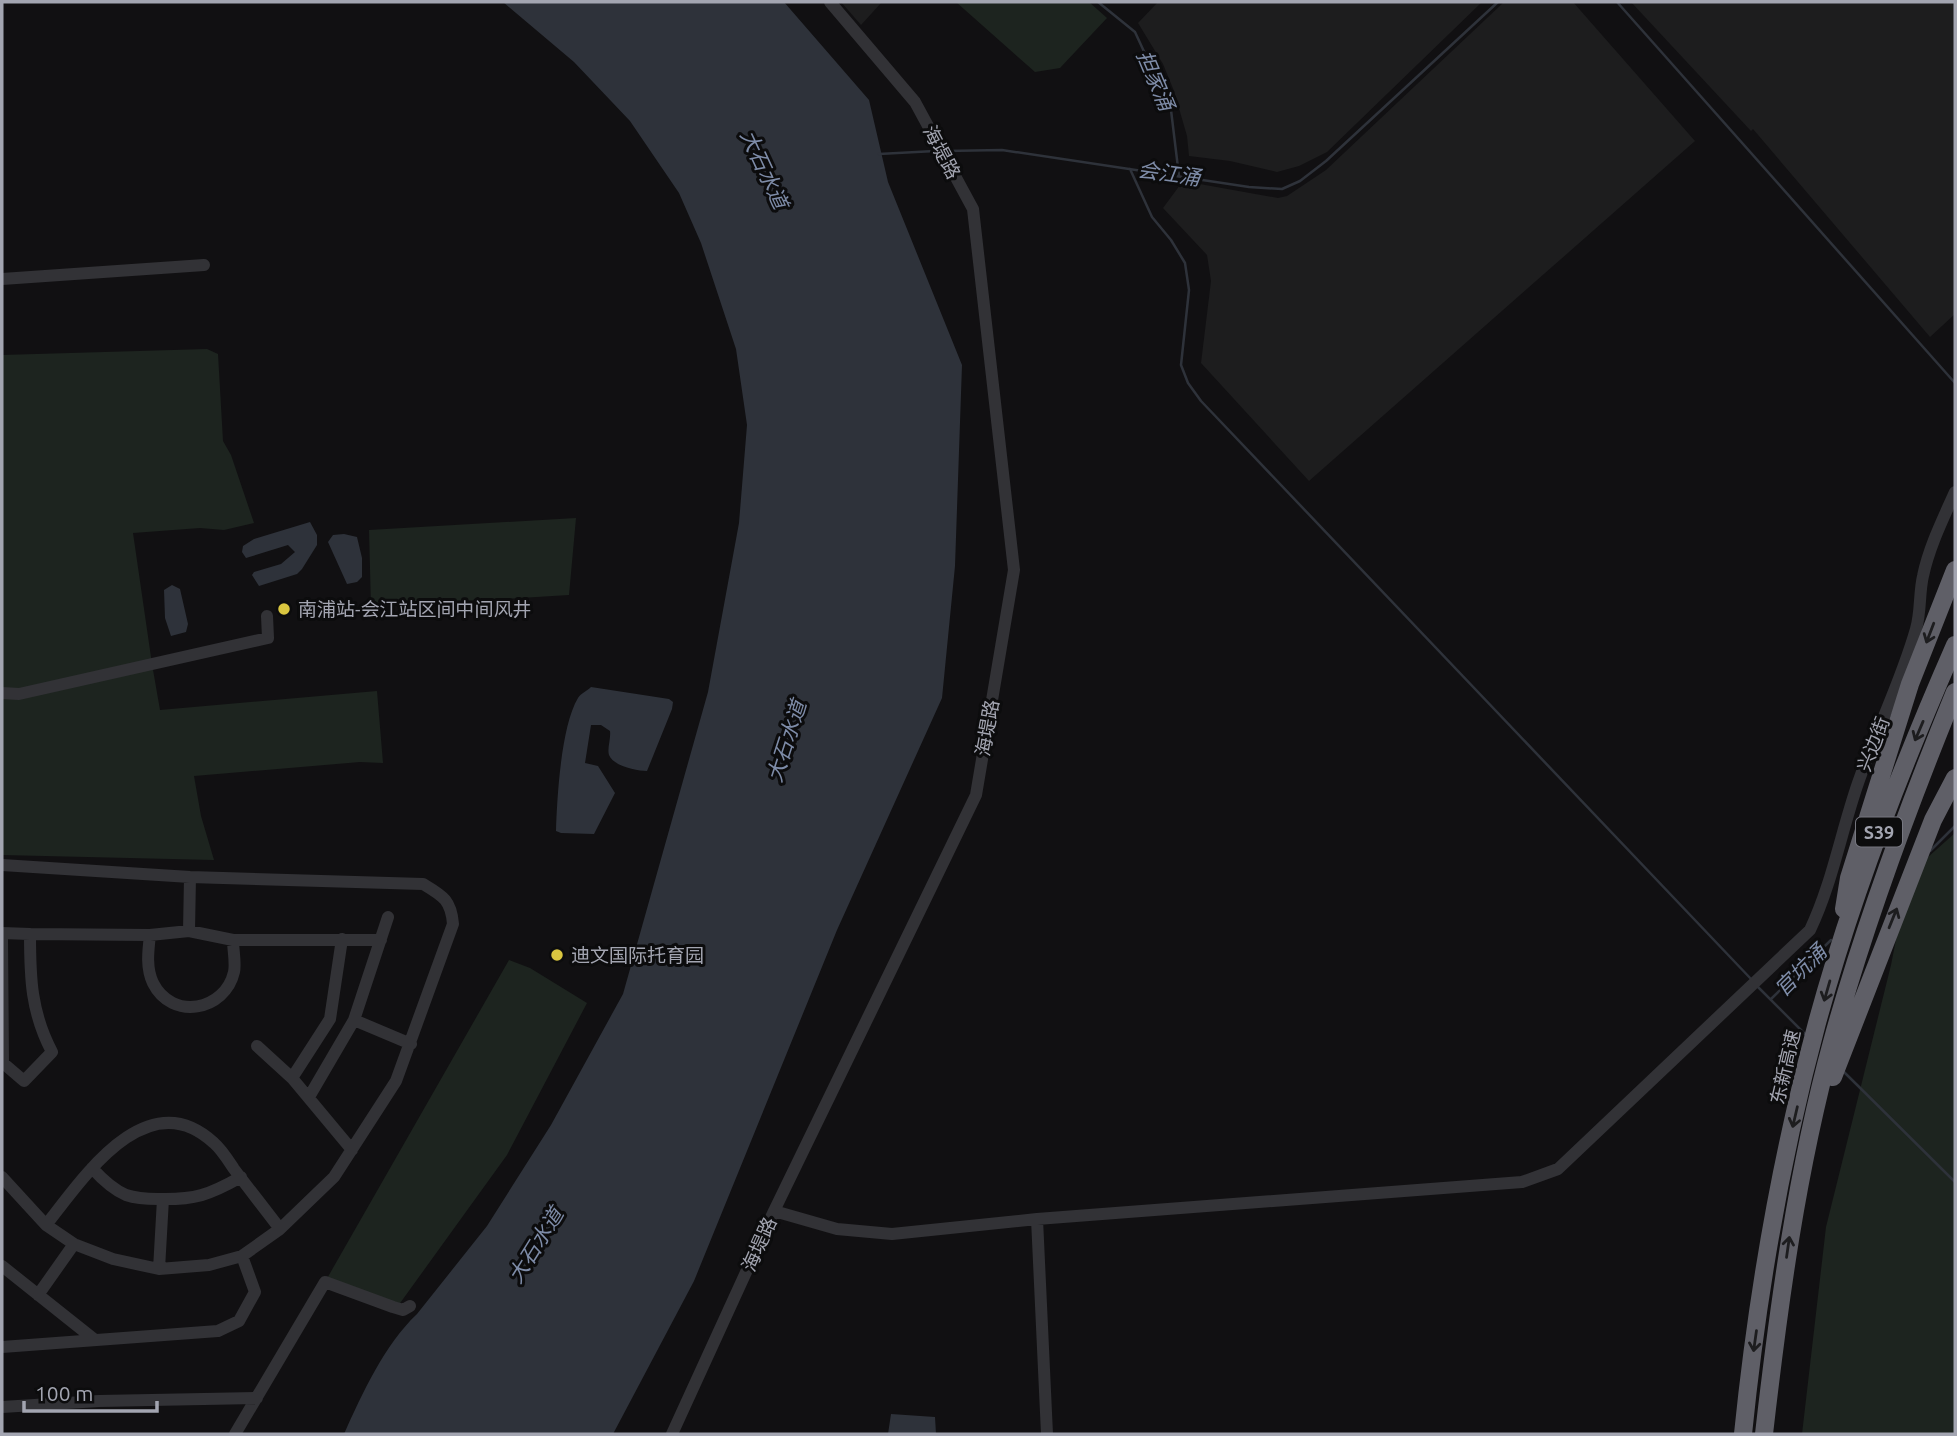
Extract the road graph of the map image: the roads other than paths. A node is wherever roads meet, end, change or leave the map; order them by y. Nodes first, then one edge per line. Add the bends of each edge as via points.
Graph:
1 (831, 2) edge
2 (204, 265) dead end
3 (2, 279) edge
4 (1955, 492) edge
5 (1955, 570) edge
6 (267, 616) dead end
7 (1955, 645) edge
8 (1955, 692) edge
9 (2, 693) edge
10 (1955, 778) edge
11 (2, 865) edge
12 (190, 877) junction
13 (388, 917) dead end
14 (189, 932) junction
15 (2, 933) edge
16 (30, 934) junction
17 (149, 935) junction
18 (2, 939) edge
19 (342, 939) junction
20 (233, 940) junction
21 (381, 940) junction
22 (1837, 957) junction
23 (354, 1020) junction
24 (411, 1044) junction
25 (257, 1046) dead end
26 (2, 1063) edge
27 (292, 1078) junction
28 (309, 1097) junction
29 (1809, 1142) junction
30 (352, 1150) junction
31 (92, 1168) junction
32 (2, 1177) edge
33 (241, 1177) junction
34 (163, 1199) junction
35 (774, 1211) junction
36 (1037, 1219) junction
37 (46, 1225) junction
38 (280, 1229) junction
39 (74, 1244) junction
40 (242, 1256) junction
41 (2, 1266) edge
42 (159, 1269) junction
43 (38, 1295) junction
44 (410, 1306) dead end
45 (95, 1340) junction
46 (2, 1348) edge
47 (257, 1398) junction
48 (2, 1407) edge
49 (235, 1434) edge
50 (672, 1434) edge
51 (1047, 1434) edge
52 (1743, 1434) edge
53 (1764, 1434) edge

1 - 35 street, 海堤路 via 915,102 972,209 1014,570 976,795
2 - 3 street
4 - 36 street, 兴边街 via 1923,577 1917,626 1856,788 1810,930 1558,1168 1522,1182
5 -> 22 highway via 1910,684 1849,878
6 - 9 street via 268,638 19,694
7 -> 22 highway, 东新高速 / S39 via 1899,780
8 - 29 highway, 东新高速 / S39 via 1902,823 1832,1043
29 -> 10 highway via 1933,820
11 - 12 street
12 - 14 street
12 - 24 street via 401,882 423,884 440,894 451,907 453,924
13 - 21 street
14 - 17 street
14 - 20 street
15 - 16 street
16 - 17 street
16 - 26 street via 30,985 40,1029 52,1052 24,1081
17 - 20 street via 147,961 153,983 166,1000 185,1008 202,1007 225,994 234,971
18 - 26 street
19 - 20 street
19 - 21 street
19 - 27 street via 330,1018
21 - 23 street
22 -> 52 highway, 东新高速 / S39 via 1817,1023 1774,1222
23 - 24 street
23 - 28 street
24 - 30 street via 396,1081
25 - 27 street
27 - 28 street
28 - 30 street
53 -> 29 highway, 东新高速 / S39 via 1791,1231
30 - 38 street via 334,1177
31 - 33 street via 123,1139 151,1124 171,1123 194,1129 215,1143
31 - 34 street via 126,1195
31 - 37 street
32 - 37 street
33 - 34 street via 188,1199
33 - 38 street
34 - 42 street
35 - 36 street, 兴边街 via 837,1229 892,1234
35 - 50 street, 海堤路
36 - 51 street
37 - 39 street
38 - 40 street
39 - 42 street
39 - 43 street
40 - 42 street via 209,1265
40 - 45 street via 255,1292 239,1321 218,1331
41 - 43 street
43 - 45 street
44 - 47 street via 403,1310 325,1282
45 - 46 street
47 - 48 street
47 - 49 street

